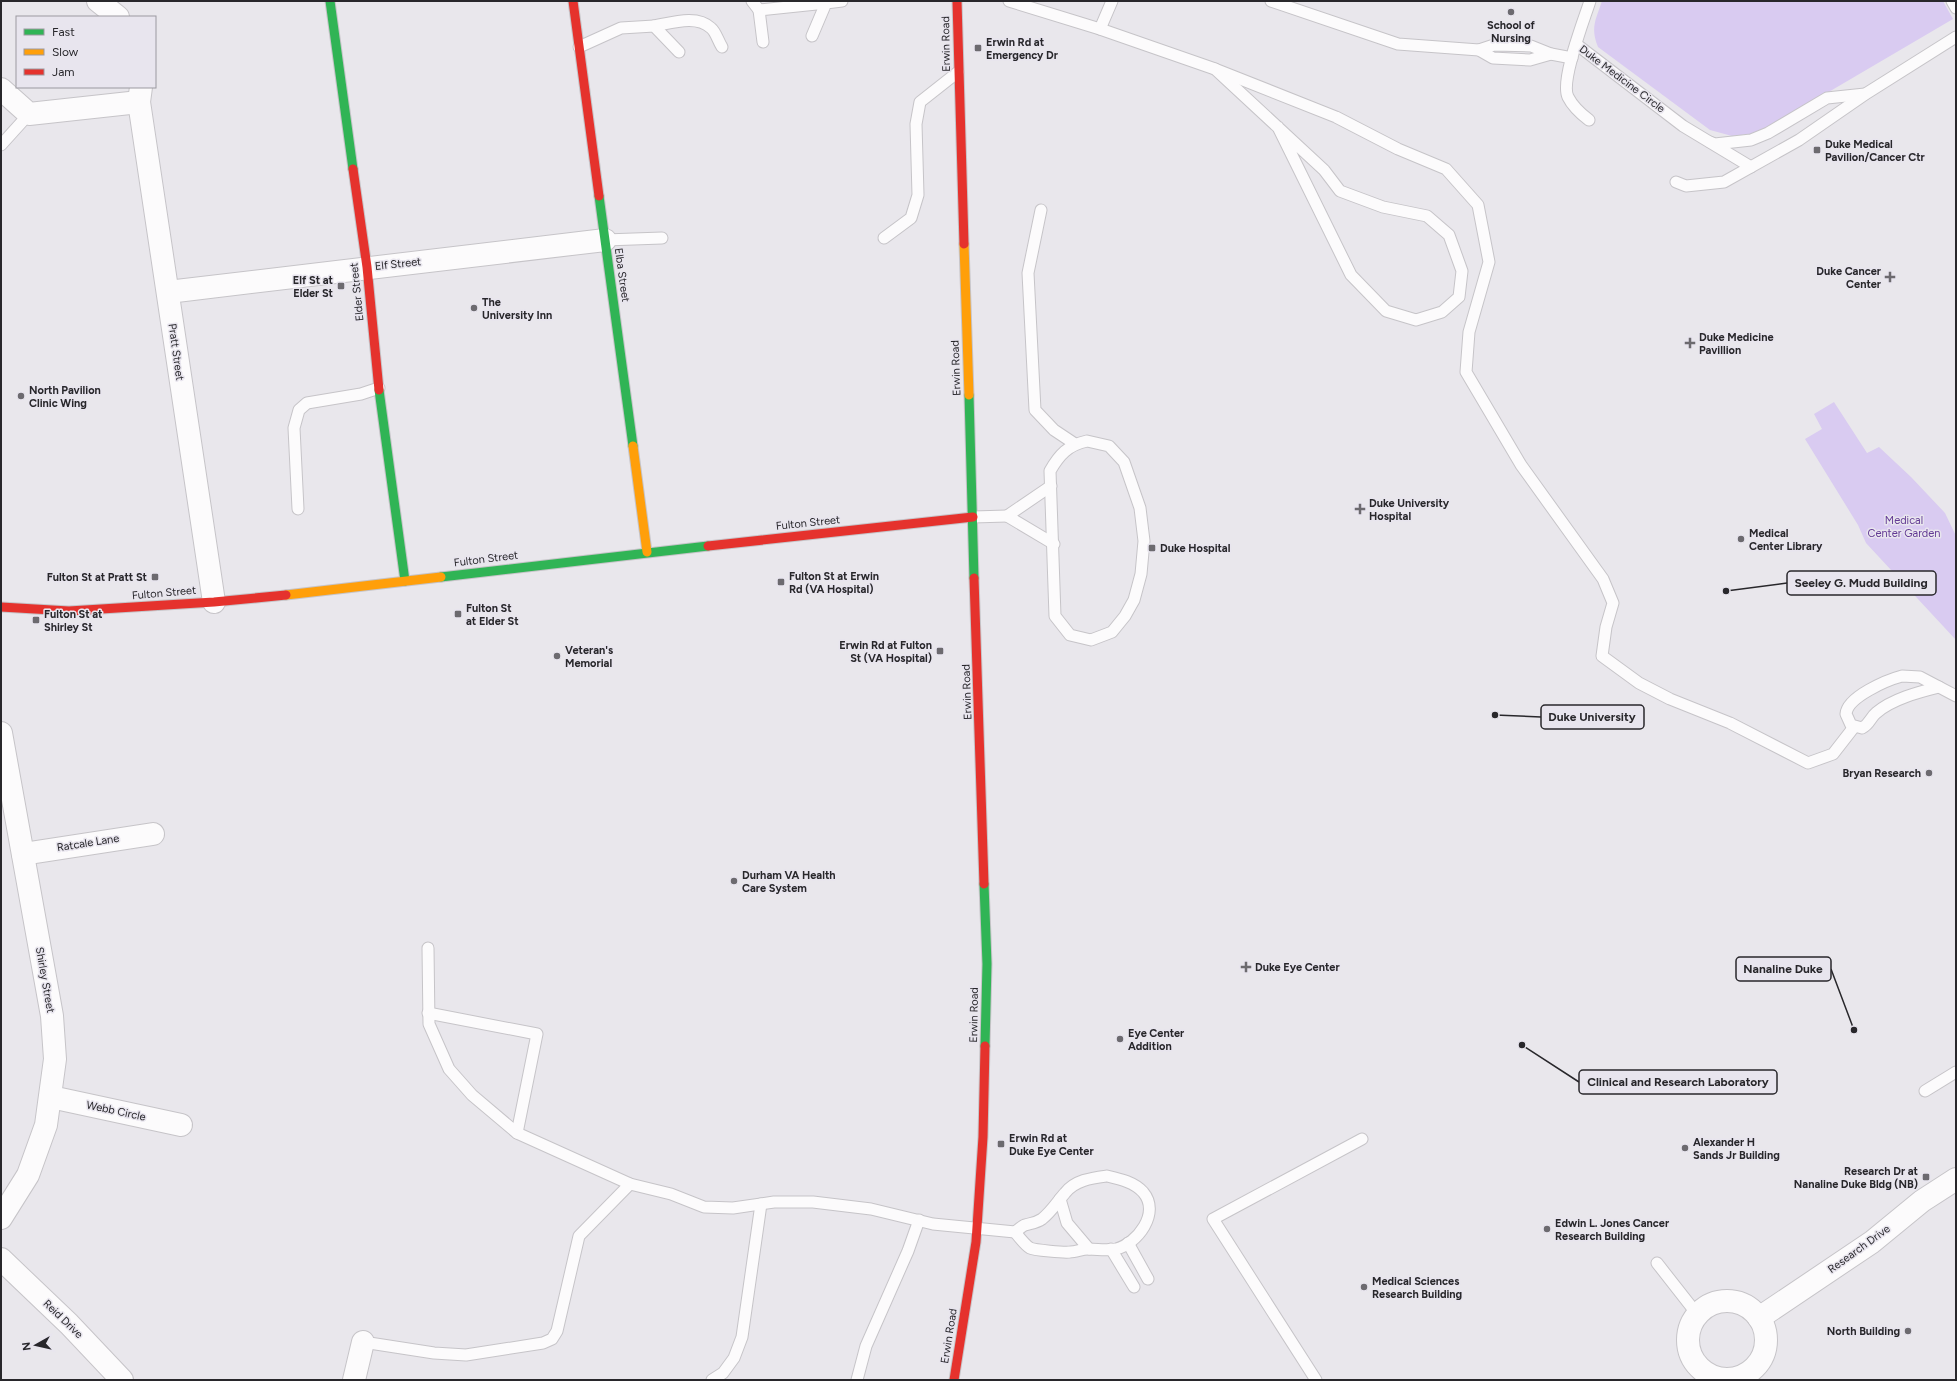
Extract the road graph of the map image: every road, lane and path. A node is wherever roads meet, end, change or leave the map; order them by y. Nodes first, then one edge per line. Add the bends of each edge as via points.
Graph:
1 (98, 1) edge
2 (330, 1) edge
3 (573, 1) edge
4 (842, 1) edge
5 (957, 1) edge
6 (1009, 1) edge
7 (1112, 1) edge
8 (1271, 1) edge
9 (1590, 1) edge
10 (1952, 1) edge
11 (826, 3) junction
12 (756, 6) edge
13 (1956, 8) edge
14 (117, 16) edge
15 (654, 26) junction
16 (1100, 29) junction
17 (812, 36) dead end
18 (1956, 37) edge
19 (763, 42) dead end
20 (1576, 44) junction
21 (579, 47) junction
22 (722, 47) dead end
23 (679, 52) dead end
24 (1572, 58) junction
25 (1216, 69) junction
26 (958, 72) junction
27 (1, 89) edge
28 (1867, 93) junction
29 (140, 94) edge
30 (29, 114) junction
31 (1589, 120) dead end
32 (1278, 127) junction
33 (1706, 141) junction
34 (1, 145) edge
35 (1751, 167) junction
36 (1676, 182) dead end
37 (1041, 210) dead end
38 (662, 238) dead end
39 (884, 238) dead end
40 (605, 240) junction
41 (366, 267) junction
42 (168, 292) junction
43 (379, 388) junction
44 (1075, 444) junction
45 (1051, 486) junction
46 (298, 509) dead end
47 (1007, 516) junction
48 (973, 517) junction
49 (1054, 544) junction
50 (648, 552) junction
51 (405, 581) junction
52 (214, 602) junction
53 (1, 607) edge
54 (1939, 687) junction
55 (1956, 696) edge
56 (1854, 726) junction
57 (1, 734) edge
58 (153, 834) dead end
59 (24, 854) junction
60 (428, 948) dead end
61 (428, 1013) junction
62 (1956, 1072) edge
63 (1925, 1091) dead end
64 (51, 1097) junction
65 (181, 1125) dead end
66 (517, 1133) junction
67 (1362, 1139) dead end
68 (1956, 1179) edge
69 (630, 1184) junction
70 (1060, 1199) junction
71 (761, 1204) junction
72 (1, 1218) edge
73 (919, 1220) junction
74 (977, 1228) junction
75 (1015, 1232) junction
76 (1128, 1243) junction
77 (1089, 1249) junction
78 (1111, 1250) junction
79 (1, 1259) edge
80 (1657, 1263) dead end
81 (1148, 1279) dead end
82 (1134, 1287) dead end
83 (1697, 1314) junction
84 (1760, 1318) junction
85 (363, 1342) joint
86 (1691, 1374) edge
87 (1759, 1374) edge
88 (122, 1380) edge
89 (354, 1380) edge
90 (712, 1380) edge
91 (857, 1380) edge
92 (954, 1380) edge
93 (1316, 1380) edge

1 - 14 street
2 - 41 main road, Elder Street
3 - 21 main road, Elba Street
4 - 11 lane
5 - 26 main road, Erwin Road
6 - 16 lane
7 - 16 lane
8 - 24 lane via 1398,44 1479,50 1494,45 1531,46 1551,54
9 - 20 lane, Duke Medicine Circle
10 - 13 lane
11 - 12 lane
11 - 17 lane
12 - 19 lane
15 - 21 lane via 621,28
15 - 22 lane via 702,21 713,29
15 - 23 lane
16 - 25 lane
18 - 28 lane, Duke Medicine Circle
20 - 24 lane
20 - 33 lane, Duke Medicine Circle
21 - 40 main road, Elba Street
24 - 31 lane via 1566,85 1568,96 1579,112
25 - 32 lane
25 - 56 lane via 1336,117 1398,149 1446,169 1478,205 1488,262 1470,332 1466,372 1521,465 1603,579 1613,603 1602,656 1639,684 1730,723 1808,763 1833,754
26 - 39 lane via 920,102 916,124 918,195 911,218
26 - 48 main road, Erwin Road
27 - 30 street
28 - 33 lane, Duke Medicine Circle via 1827,98 1768,133 1750,140 1715,144
28 - 35 lane, Duke Medicine Circle via 1800,140
29 - 30 street, Pratt Street
29 - 42 street, Pratt Street
30 - 34 lane
32 - 32 lane via 1351,275 1386,311 1416,320 1442,312 1459,297 1462,271 1450,235 1427,216 1383,207 1340,191 1324,170
33 - 35 lane, Duke Medicine Circle
35 - 36 lane via 1724,182 1686,186
37 - 44 lane via 1028,273 1035,410 1054,430
38 - 40 lane
40 - 41 street, Elf Street
40 - 50 main road, Elba Street
41 - 42 street, Elf Street
41 - 43 main road, Elder Street
42 - 52 street, Pratt Street
43 - 46 lane via 361,394 307,403 298,410 294,428
43 - 51 main road, Elder Street
44 - 45 lane via 1059,456 1050,471
44 - 49 lane via 1087,441 1109,446 1124,462 1140,508 1144,541 1141,574 1134,600 1112,632 1091,640 1070,635 1055,616
45 - 47 lane
45 - 49 lane
47 - 48 lane
47 - 49 lane
48 - 50 main road, Fulton Street
48 - 74 main road, Erwin Road via 987,957 983,1137
50 - 51 main road, Fulton Street
51 - 52 main road, Fulton Street
52 - 53 main road, Fulton Street via 69,611
54 - 55 lane
54 - 56 lane via 1914,693 1893,703 1876,713 1865,727
54 - 56 lane via 1920,677 1902,676 1889,679 1848,705 1846,716
57 - 59 street, Shirley Street
58 - 59 street, Ratcale Lane
59 - 64 street, Shirley Street via 52,1016 55,1059
60 - 61 lane
61 - 66 lane via 429,1024 449,1069 472,1095
61 - 66 lane via 537,1034
62 - 63 lane
64 - 65 street, Webb Circle
64 - 72 street, Shirley Street via 46,1125 30,1169 16,1197
66 - 69 lane
67 - 93 lane via 1213,1219
68 - 84 street, Research Drive via 1922,1201 1872,1242
69 - 71 lane via 671,1194 704,1207 733,1208
69 - 85 lane via 579,1236 557,1331 552,1339 542,1343 466,1355 434,1353
70 - 75 lane via 1044,1218 1035,1224 1024,1225
70 - 76 lane via 1066,1191 1091,1178 1107,1176 1135,1185 1144,1194 1149,1207 1146,1225 1138,1236
70 - 77 lane via 1067,1223
71 - 73 lane via 838,1204
71 - 90 lane via 742,1337 734,1358 723,1373
73 - 74 lane via 933,1224
73 - 91 lane via 866,1346
74 - 75 lane
74 - 92 main road, Erwin Road
75 - 77 lane via 1030,1248 1069,1252
76 - 78 lane
76 - 81 lane
77 - 78 lane
78 - 82 lane
79 - 88 street, Reid Drive via 69,1324
80 - 83 lane
83 - 84 street via 1708,1305 1733,1300 1750,1308
83 - 86 street via 1689,1330
84 - 87 street via 1767,1342
85 - 89 street
86 - 87 street via 1704,1373 1717,1379 1731,1380

